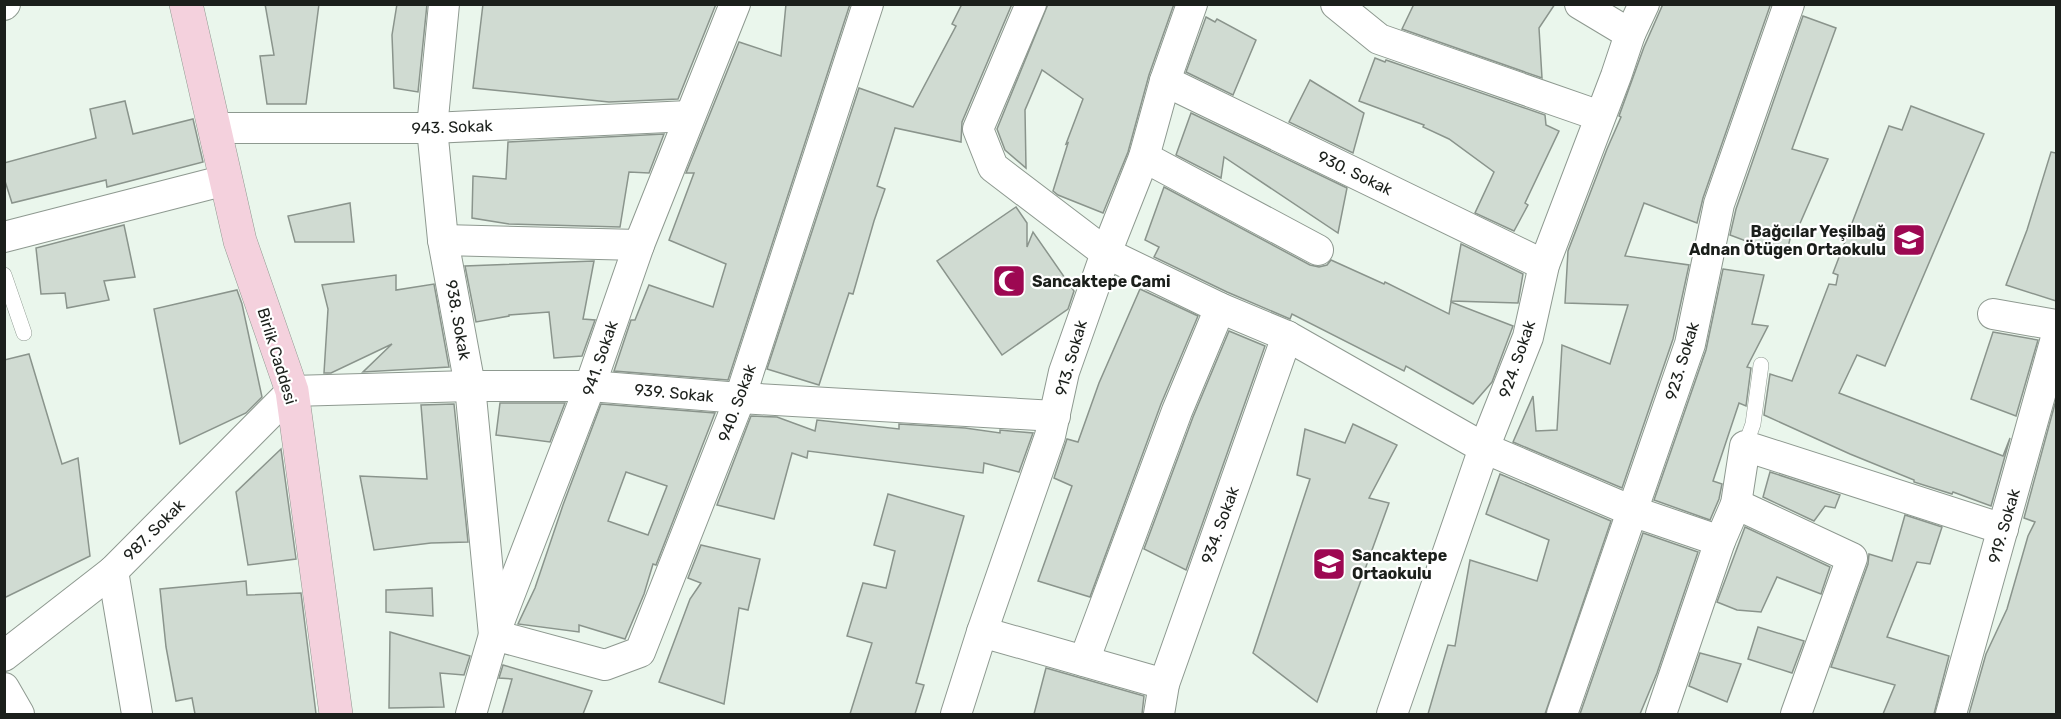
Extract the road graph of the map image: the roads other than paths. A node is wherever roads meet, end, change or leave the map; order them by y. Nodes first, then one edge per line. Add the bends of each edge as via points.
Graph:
1 (186, 4) edge
2 (444, 4) edge
3 (735, 4) edge
4 (868, 4) edge
5 (1031, 4) edge
6 (1192, 4) edge
7 (1336, 4) edge
8 (1580, 4) edge
9 (1644, 4) edge
10 (1789, 4) edge
11 (1630, 34) junction
12 (1166, 81) junction
13 (689, 116) junction
14 (1600, 116) junction
15 (214, 128) junction
16 (432, 128) junction
17 (1144, 157) junction
18 (226, 180) junction
19 (4, 237) edge
20 (443, 240) junction
21 (639, 245) junction
22 (1318, 250) dead end
23 (1106, 253) junction
24 (1544, 265) junction
25 (4, 275) edge
26 (1220, 308) junction
27 (1993, 314) dead end
28 (2056, 325) edge
29 (24, 333) dead end
30 (1287, 336) junction
31 (2056, 338) edge
32 (1761, 365) dead end
33 (470, 386) junction
34 (590, 386) junction
35 (292, 391) junction
36 (740, 398) junction
37 (1055, 416) junction
38 (1745, 446) junction
39 (1484, 448) junction
40 (1736, 504) junction
41 (1632, 511) junction
42 (2003, 529) junction
43 (1720, 541) junction
44 (113, 571) junction
45 (982, 632) junction
46 (494, 635) junction
47 (4, 656) edge
48 (1084, 661) junction
49 (1164, 684) junction
50 (4, 688) edge
51 (19, 714) edge
52 (137, 714) edge
53 (336, 714) edge
54 (471, 714) edge
55 (956, 714) edge
56 (1159, 714) edge
57 (1392, 714) edge
58 (1562, 714) edge
59 (1661, 714) edge
60 (1796, 714) edge
61 (1951, 714) edge

1 - 15 main road, Birlik Caddesi
2 - 16 street, 938. Sokak
3 - 13 street, 941. Sokak
4 - 36 street, 940. Sokak
5 - 23 street via 978,129 993,167
6 - 12 street, 913. Sokak
7 - 14 street via 1379,39
8 - 11 street
9 - 11 street, 924. Sokak
10 - 41 street, 923. Sokak via 1719,204 1690,344
11 - 14 street, 924. Sokak
12 - 17 street, 913. Sokak
12 - 24 street, 930. Sokak
13 - 16 street, 943. Sokak
13 - 21 street, 941. Sokak
14 - 24 street, 924. Sokak
15 - 16 street, 943. Sokak
15 - 18 main road, Birlik Caddesi
16 - 20 street, 938. Sokak
17 - 22 street
17 - 23 street, 913. Sokak
18 - 19 street
18 - 35 main road, Birlik Caddesi via 240,241
20 - 21 street
20 - 33 street, 938. Sokak
21 - 34 street, 941. Sokak
23 - 26 street
23 - 37 street, 913. Sokak via 1064,372
24 - 39 street, 924. Sokak via 1528,336
25 - 29 lane
26 - 30 street
26 - 48 street via 1177,411
27 - 28 street
30 - 39 street
30 - 49 street, 934. Sokak
31 - 42 street, 919. Sokak
32 - 38 lane via 1753,424
33 - 34 street, 939. Sokak
33 - 35 street, 939. Sokak
33 - 46 street, 938. Sokak
34 - 36 street, 939. Sokak
34 - 46 street, 941. Sokak
35 - 44 street, 987. Sokak
35 - 53 main road, Birlik Caddesi
36 - 37 street, 939. Sokak
36 - 46 street, 940. Sokak via 640,652 605,665
37 - 45 street, 913. Sokak
38 - 40 street
38 - 42 street
39 - 41 street
39 - 57 street, 924. Sokak
40 - 43 street
40 - 60 street via 1852,558
41 - 43 street
41 - 58 street, 923. Sokak
42 - 61 street, 919. Sokak
43 - 59 street
44 - 47 street, 987. Sokak
44 - 52 street
45 - 48 street
45 - 55 street, 913. Sokak
46 - 54 street, 941. Sokak
48 - 49 street
49 - 56 street, 934. Sokak
50 - 51 street

